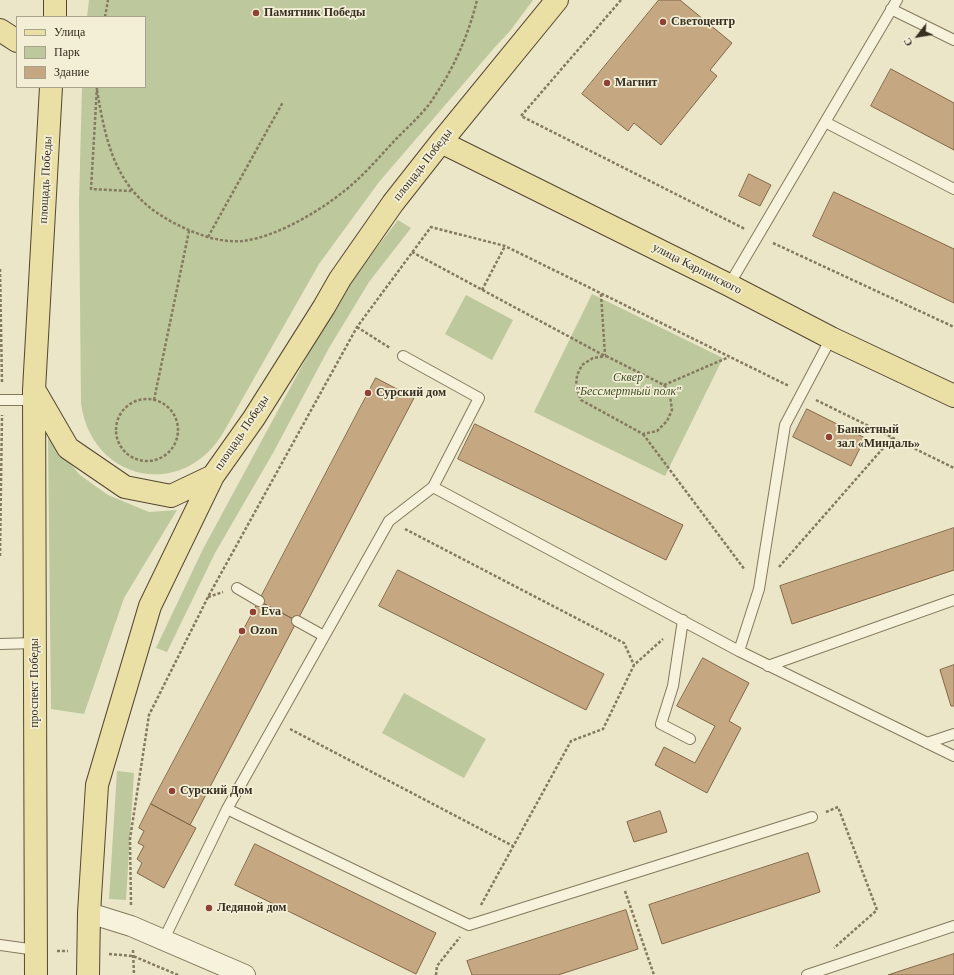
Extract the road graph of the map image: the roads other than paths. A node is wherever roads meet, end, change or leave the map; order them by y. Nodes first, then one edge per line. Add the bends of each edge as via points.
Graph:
1 (558, 0) edge
2 (894, 4) edge
3 (0, 30) edge
4 (954, 40) edge
5 (16, 41) edge
6 (49, 91) edge
7 (825, 122) junction
8 (441, 142) junction
9 (954, 189) edge
10 (729, 285) junction
11 (831, 338) junction
12 (403, 356) road end
13 (34, 395) junction
14 (954, 396) edge
15 (0, 400) edge
16 (213, 476) junction
17 (433, 487) junction
18 (237, 588) dead end
19 (954, 600) edge
20 (259, 601) dead end
21 (683, 620) junction
22 (297, 621) dead end
23 (324, 636) junction
24 (35, 643) junction
25 (0, 644) edge
26 (739, 651) junction
27 (768, 666) junction
28 (954, 734) edge
29 (690, 739) dead end
30 (927, 742) junction
31 (954, 756) edge
32 (227, 809) junction
33 (812, 817) road end
34 (89, 913) junction
35 (954, 926) edge
36 (164, 939) junction
37 (0, 945) edge
38 (36, 950) junction
39 (36, 975) edge
40 (88, 975) edge
41 (244, 975) edge
42 (807, 975) edge

1 - 8 main road, площадь Победы
2 - 4 lane
2 - 7 lane
3 - 5 main road
6 - 13 main road, площадь Победы
7 - 9 lane
7 - 10 lane
8 - 10 main road, улица Карпинского
8 - 16 main road, площадь Победы via 393,203 340,279 254,418
10 - 11 main road, улица Карпинского
11 - 14 main road, улица Карпинского
11 - 26 lane via 785,425 759,589
12 - 17 lane via 479,398
13 - 15 lane
13 - 16 main road, площадь Победы via 68,448 125,487 171,496
13 - 24 main road, проспект Победы
16 - 34 main road via 150,606 97,785
17 - 21 lane
17 - 23 lane via 389,521
18 - 20 lane
19 - 27 lane
21 - 26 lane
21 - 29 lane via 673,686 661,724
22 - 23 lane
23 - 32 lane
24 - 25 lane
24 - 38 main road, проспект Победы
26 - 27 lane
27 - 30 lane
28 - 30 lane
30 - 31 lane
32 - 33 lane via 469,926
32 - 36 lane
34 - 36 street
34 - 40 main road
35 - 42 lane
36 - 41 street
37 - 38 lane
38 - 39 main road, проспект Победы

